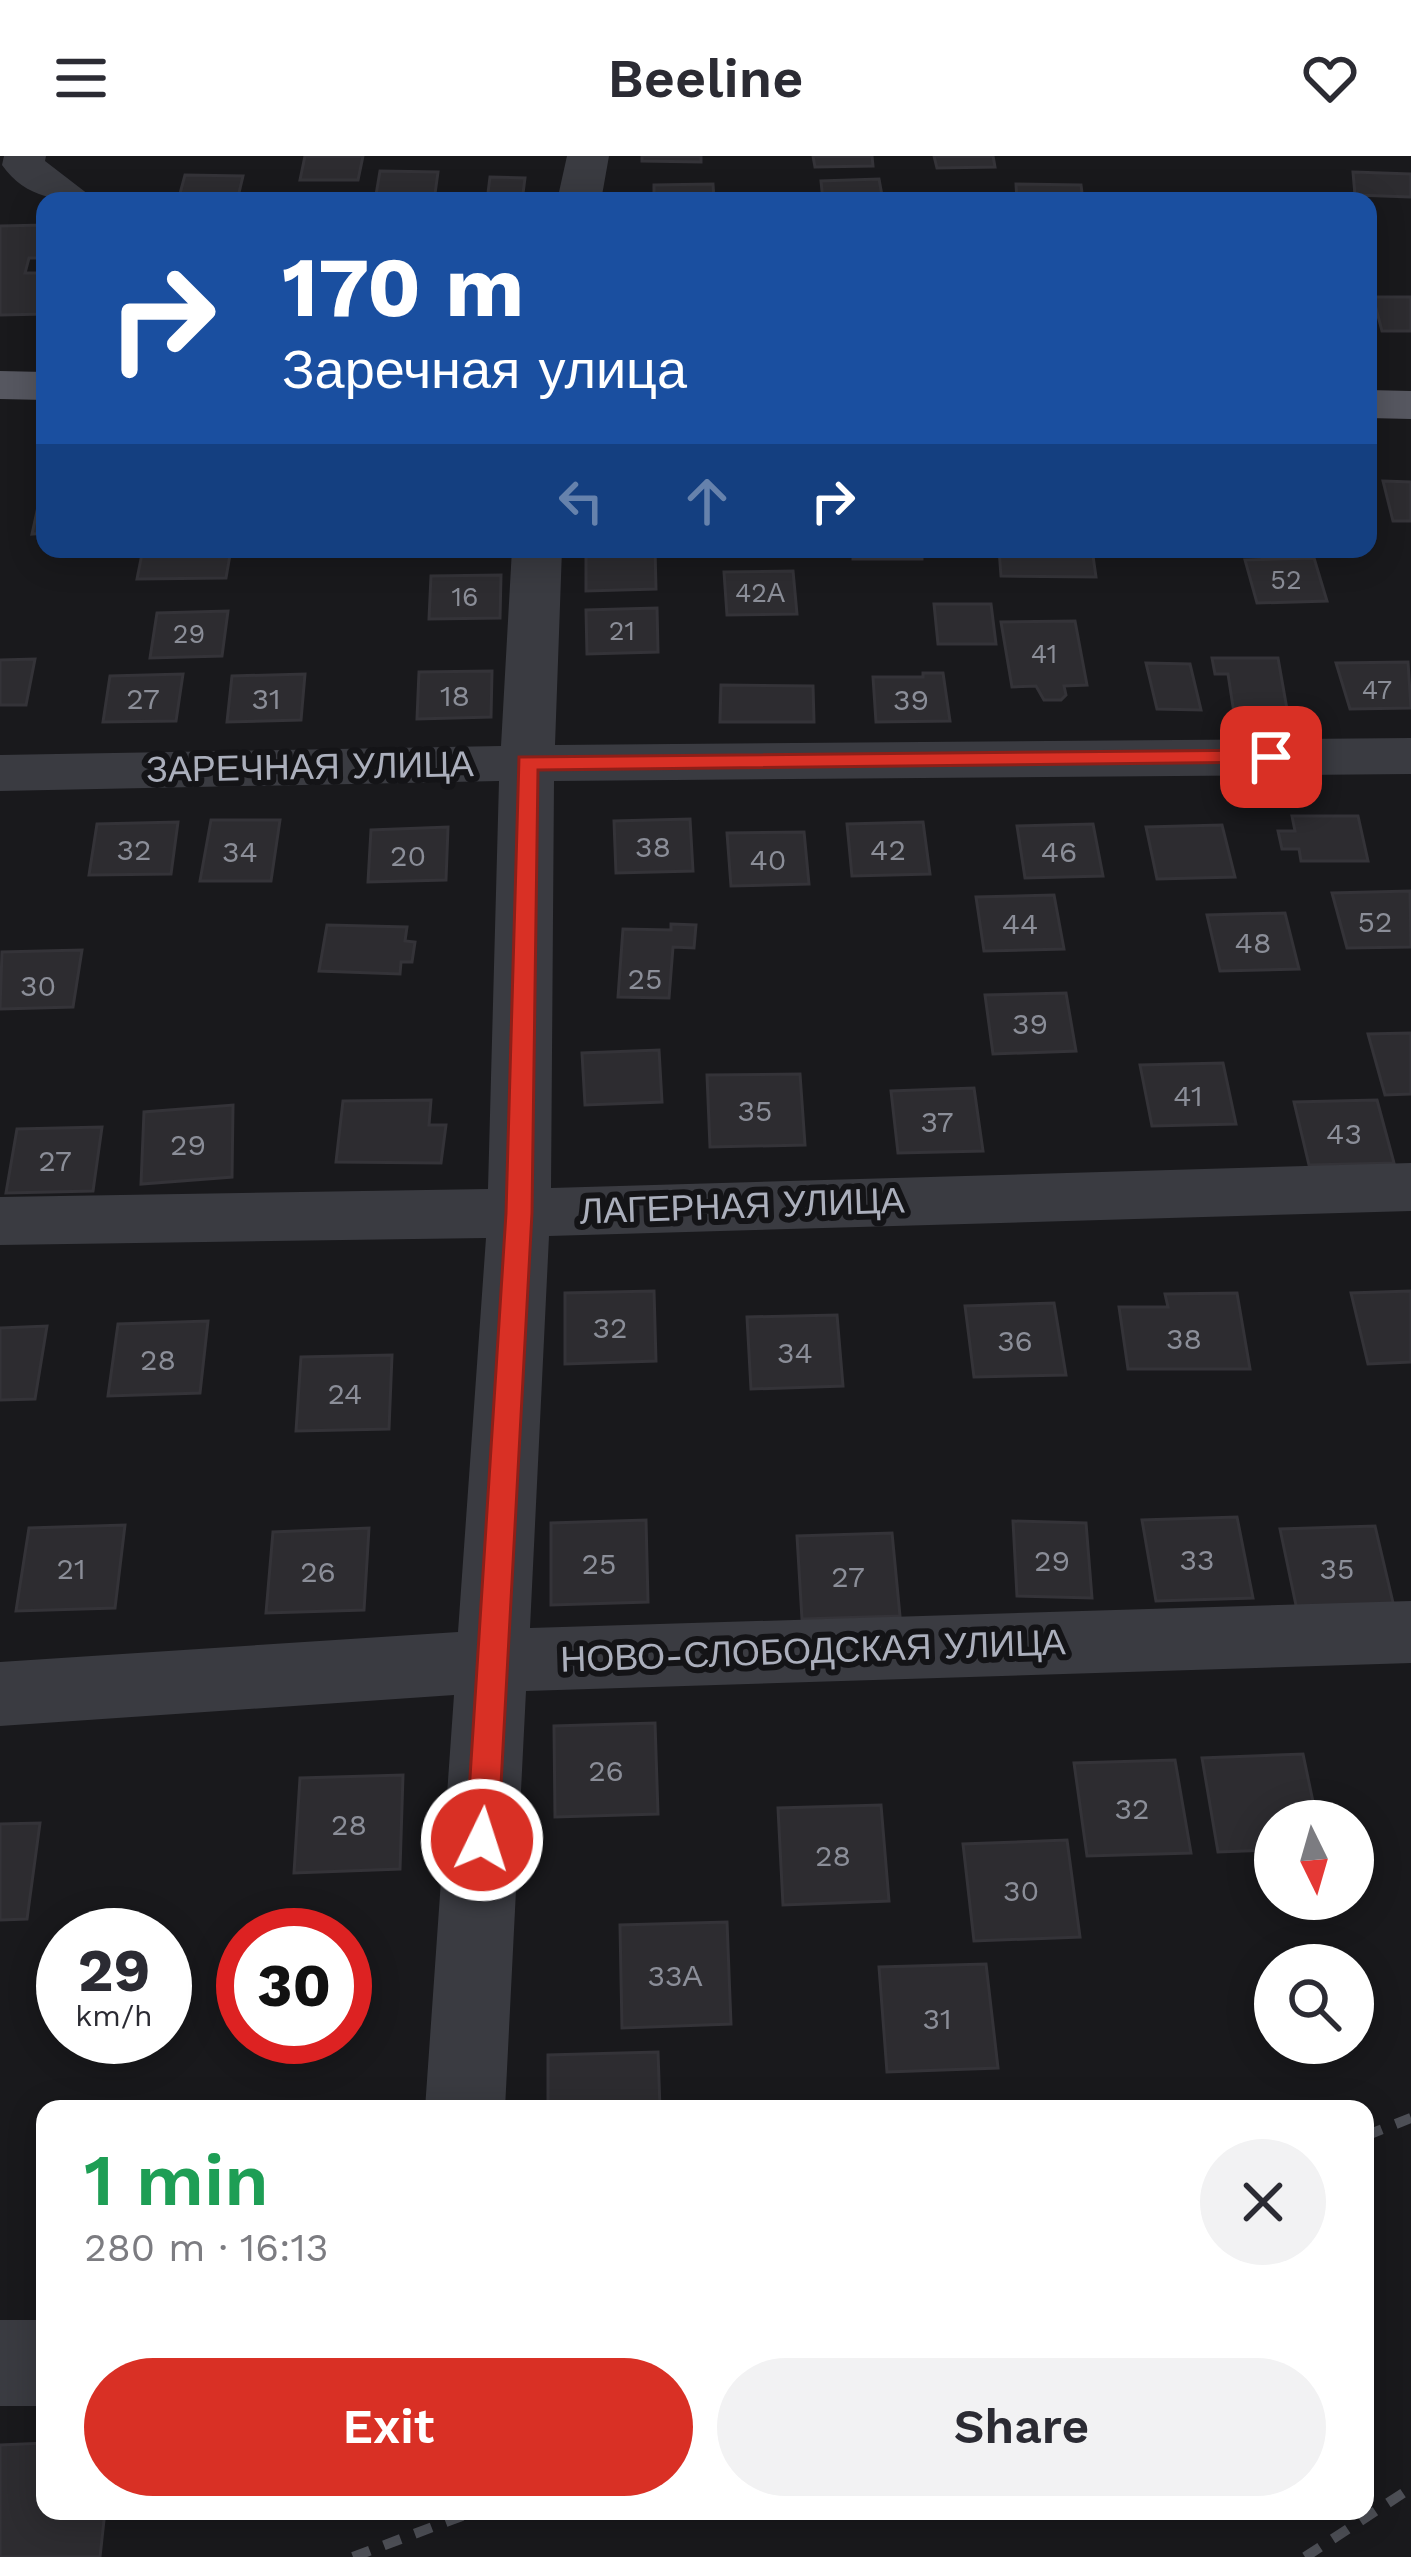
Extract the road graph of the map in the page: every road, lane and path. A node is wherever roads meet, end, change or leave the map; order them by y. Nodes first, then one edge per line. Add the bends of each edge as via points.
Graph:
1 (25, 156) edge
2 (587, 156) edge
3 (62, 192) edge
4 (581, 192) edge
5 (0, 385) edge
6 (36, 386) edge
7 (1377, 404) edge
8 (1411, 404) edge
9 (537, 558) edge
10 (1411, 756) edge
11 (527, 763) junction
12 (0, 773) edge
13 (1411, 1187) edge
14 (519, 1213) junction
15 (0, 1221) edge
16 (1411, 1632) edge
17 (494, 1661) junction
18 (0, 1694) edge
19 (466, 2100) edge
20 (36, 2362) edge
21 (0, 2363) edge

1 - 3 street via 23,165
2 - 4 street
5 - 6 main road
7 - 8 main road
9 - 11 street
10 - 11 street, ЗАРЕЧНАЯ УЛИЦА
11 - 12 street, ЗАРЕЧНАЯ УЛИЦА
11 - 14 street
13 - 14 street, ЛАГЕРНАЯ УЛИЦА
14 - 15 street, ЛАГЕРНАЯ УЛИЦА
14 - 17 street
16 - 17 street, НОВО-СЛОБОДСКАЯ УЛИЦА
17 - 18 street, НОВО-СЛОБОДСКАЯ УЛИЦА
17 - 19 street
20 - 21 street

